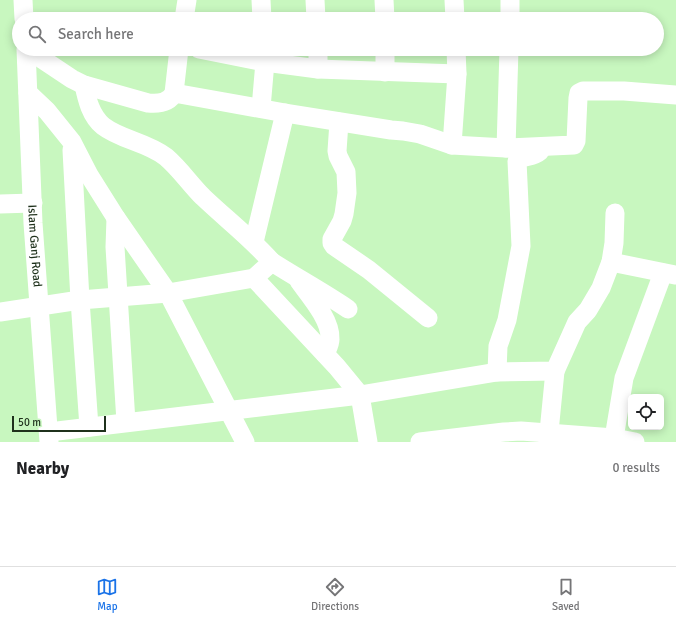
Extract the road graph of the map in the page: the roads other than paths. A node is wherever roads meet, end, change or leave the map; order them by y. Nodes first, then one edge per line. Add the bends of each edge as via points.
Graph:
1 (23, 0) edge
2 (187, 0) edge
3 (261, 0) edge
4 (316, 0) edge
5 (384, 0) edge
6 (454, 0) edge
7 (510, 0) edge
8 (24, 12) edge
9 (185, 12) edge
10 (262, 12) edge
11 (316, 12) edge
12 (385, 12) edge
13 (455, 12) edge
14 (510, 12) edge
15 (26, 56) edge
16 (37, 56) edge
17 (178, 56) edge
18 (265, 56) edge
19 (269, 56) edge
20 (318, 56) edge
21 (385, 56) edge
22 (456, 56) edge
23 (509, 56) edge
24 (318, 69) junction
25 (385, 72) junction
26 (457, 74) junction
27 (84, 85) junction
28 (174, 92) junction
29 (28, 93) junction
30 (676, 95) edge
31 (261, 108) junction
32 (285, 113) junction
33 (339, 122) junction
34 (72, 142) junction
35 (452, 145) junction
36 (541, 147) junction
37 (506, 148) junction
38 (32, 203) junction
39 (0, 204) edge
40 (615, 213) dead end
41 (116, 218) junction
42 (254, 242) junction
43 (272, 262) junction
44 (611, 262) junction
45 (670, 274) edge
46 (254, 278) junction
47 (297, 278) junction
48 (168, 293) junction
49 (119, 297) junction
50 (80, 300) junction
51 (39, 306) junction
52 (348, 309) dead end
53 (0, 312) edge
54 (428, 318) dead end
55 (325, 354) junction
56 (554, 371) junction
57 (497, 372) junction
58 (360, 395) junction
59 (228, 411) junction
60 (126, 422) junction
61 (89, 427) junction
62 (49, 437) edge
63 (548, 437) edge
64 (614, 438) junction
65 (245, 442) edge
66 (368, 442) edge
67 (420, 442) edge
68 (635, 442) edge

1 - 8 street
2 - 9 street
3 - 10 street
4 - 11 street
5 - 12 street
6 - 13 street
7 - 14 street
15 - 29 street, Islam Ganj Road
16 - 27 street
17 - 28 street
18 - 31 street
19 - 24 street
20 - 24 street
21 - 25 street
22 - 26 street
23 - 37 street
24 - 25 street
25 - 26 street
26 - 35 street
27 - 28 street via 158,104 172,97
27 - 42 street via 93,113 103,126 165,156 203,197
28 - 31 street
29 - 34 street via 57,122
29 - 38 street, Islam Ganj Road
30 - 36 street via 583,91 579,93 578,98 576,145
31 - 32 street
32 - 33 street
32 - 42 street
33 - 35 street via 420,134
33 - 54 street via 337,151 346,172 347,203 332,243
34 - 41 street
34 - 50 street
35 - 37 street
36 - 37 street
36 - 57 street via 534,156 518,159 517,164 521,246 507,320 498,346
38 - 39 street
38 - 51 street, Islam Ganj Road
40 - 44 street
41 - 48 street
41 - 49 street via 115,247
42 - 43 street
43 - 46 street
43 - 47 street
44 - 45 street
44 - 56 street via 601,288 588,310 576,322
45 - 64 street via 624,378
46 - 48 street
46 - 55 street
47 - 52 street
47 - 55 street via 321,312 329,331 330,344
48 - 49 street
48 - 59 street
49 - 50 street
49 - 60 street
50 - 51 street
50 - 61 street
51 - 53 street
51 - 62 street, Islam Ganj Road
55 - 58 street
56 - 57 street
56 - 63 street
57 - 58 street
58 - 59 street
58 - 66 street
59 - 60 street
59 - 65 street
60 - 61 street
61 - 62 street
63 - 64 street
63 - 67 street via 521,431
64 - 68 street

